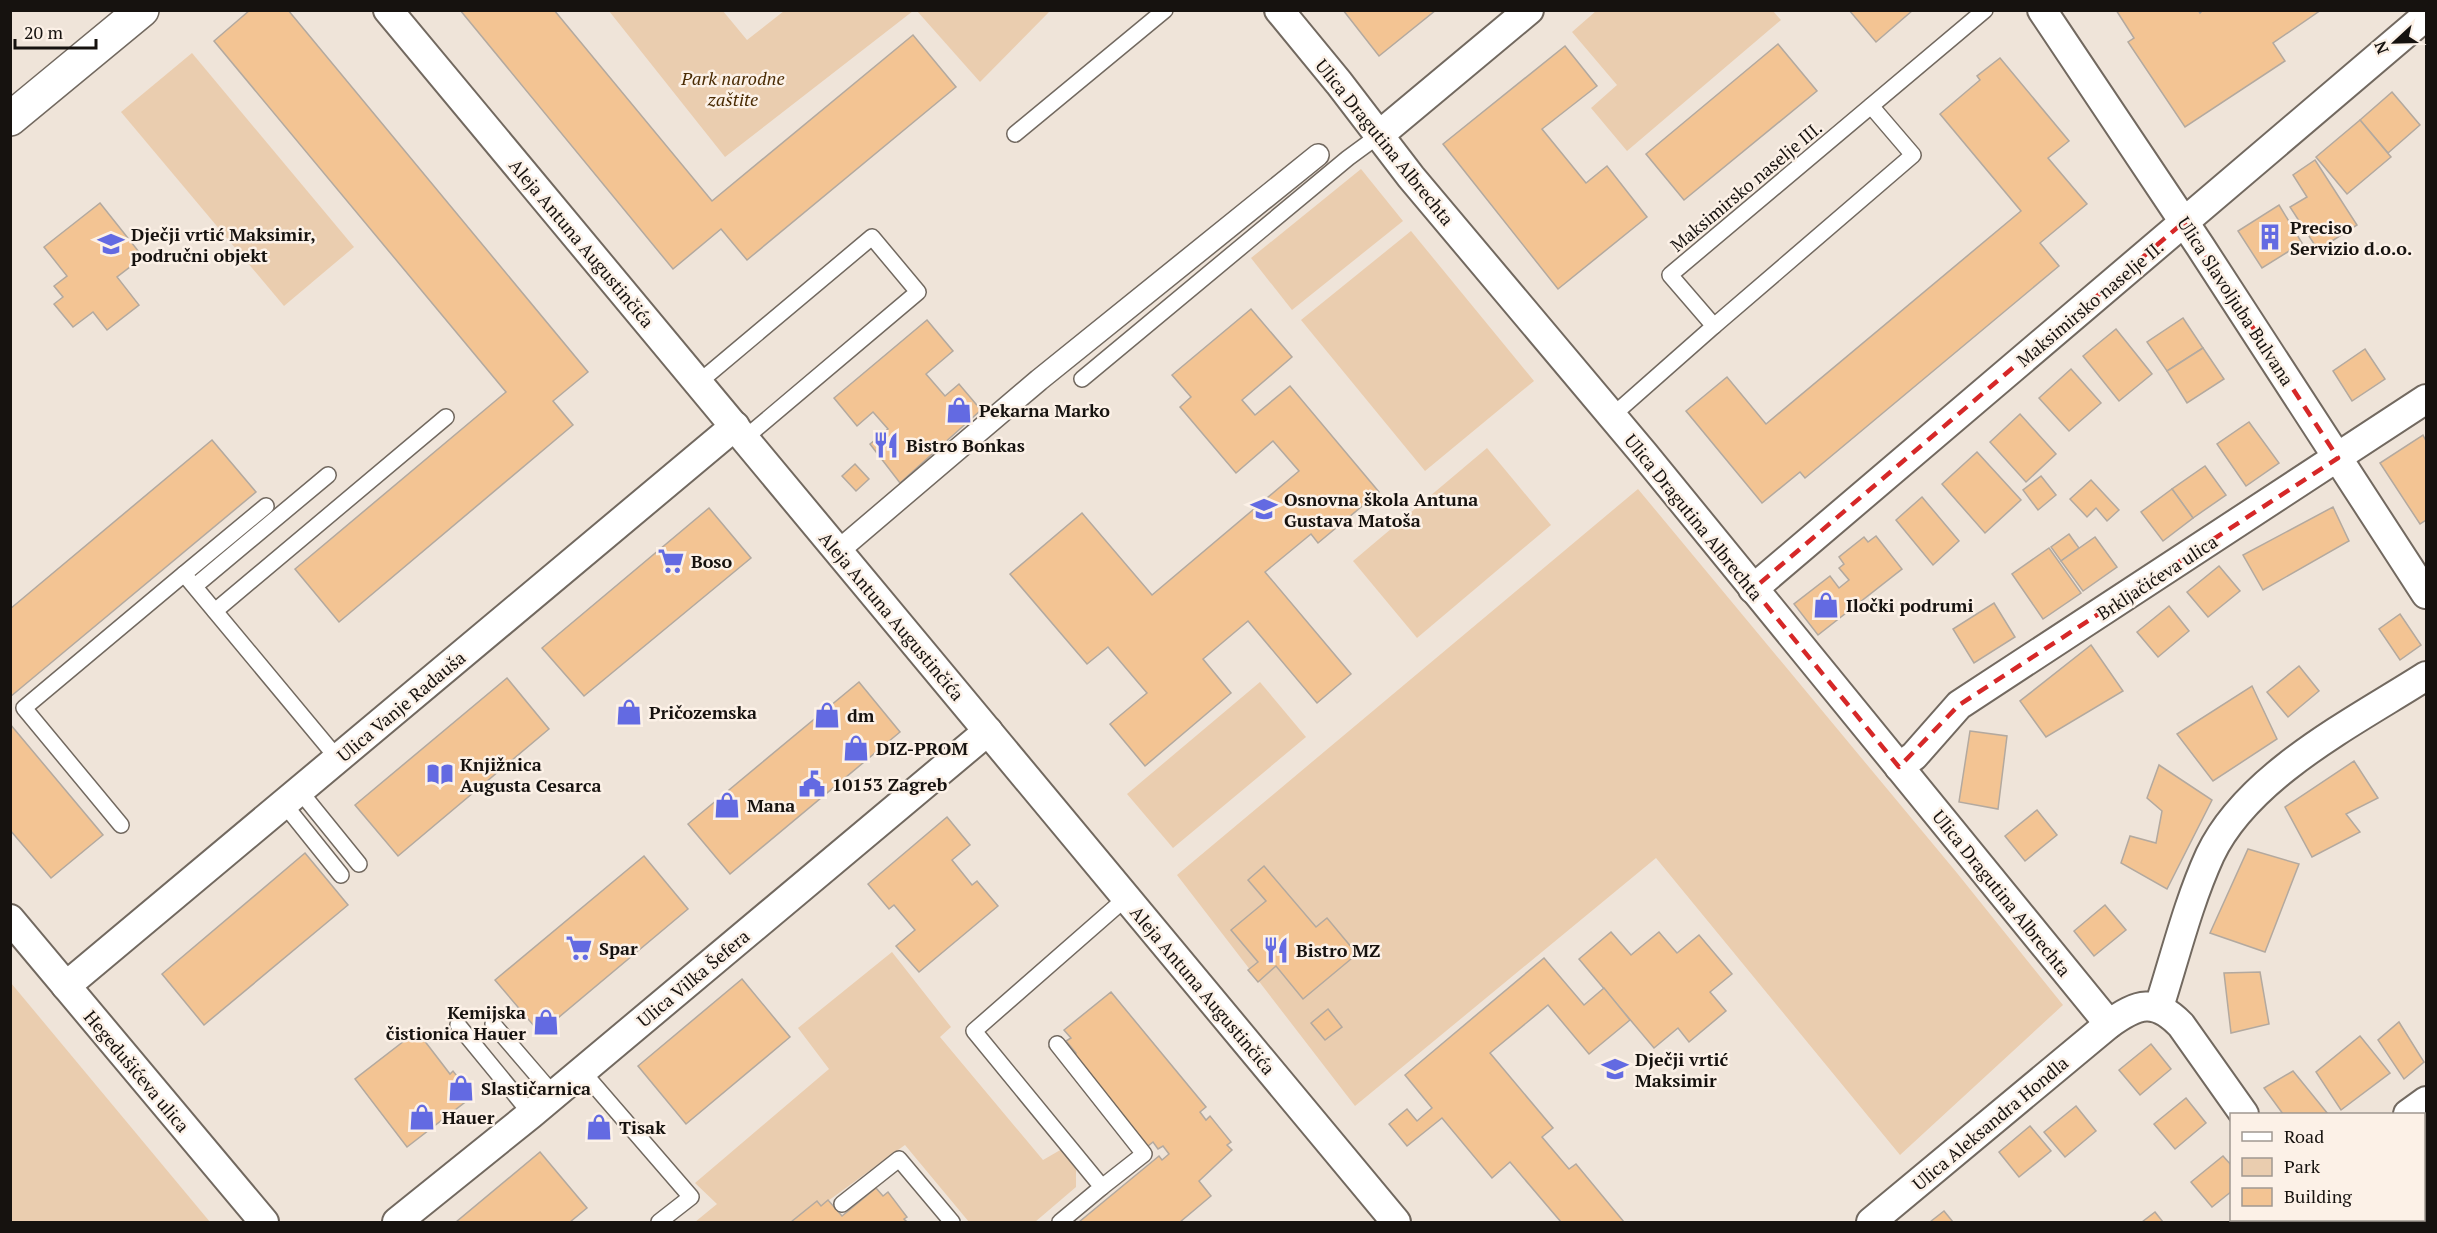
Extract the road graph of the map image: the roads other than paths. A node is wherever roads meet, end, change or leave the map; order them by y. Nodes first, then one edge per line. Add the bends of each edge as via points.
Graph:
1 (142, 10) edge
2 (388, 10) edge
3 (1165, 10) edge
4 (1279, 10) edge
5 (1529, 10) edge
6 (1985, 10) edge
7 (2042, 10) edge
8 (2427, 16) edge
9 (1871, 105) junction
10 (10, 119) edge
11 (1015, 134) dead end
12 (1378, 136) junction
13 (1318, 155) dead end
14 (2184, 222) junction
15 (1714, 326) junction
16 (1082, 379) dead end
17 (698, 383) junction
18 (2427, 399) edge
19 (1612, 416) junction
20 (446, 417) dead end
21 (740, 432) junction
22 (2338, 458) junction
23 (328, 475) dead end
24 (266, 506) dead end
25 (837, 552) junction
26 (184, 574) junction
27 (195, 586) junction
28 (1753, 589) junction
29 (2427, 594) edge
30 (215, 611) junction
31 (2427, 676) edge
32 (988, 731) junction
33 (338, 759) junction
34 (1899, 767) junction
35 (291, 797) junction
36 (121, 825) dead end
37 (358, 864) dead end
38 (341, 875) dead end
39 (1126, 898) junction
40 (10, 919) edge
41 (66, 986) junction
42 (2159, 1007) junction
43 (494, 1024) dead end
44 (2109, 1024) junction
45 (458, 1025) dead end
46 (1058, 1044) dead end
47 (582, 1071) junction
48 (554, 1095) junction
49 (2427, 1101) edge
50 (2243, 1113) edge
51 (2409, 1113) edge
52 (531, 1114) junction
53 (1102, 1187) junction
54 (842, 1204) dead end
55 (264, 1222) edge
56 (397, 1222) edge
57 (659, 1222) edge
58 (952, 1222) edge
59 (1060, 1222) edge
60 (1396, 1222) edge
61 (1871, 1222) edge

1 - 10 street
2 - 17 street, Aleja Antuna Augustinčića
3 - 11 lane
4 - 12 street, Ulica Dragutina Albrechta
5 - 12 street
6 - 9 lane, Maksimirsko naselje III.
7 - 14 street, Ulica Slavoljuba Bulvana
8 - 14 street, Maksimirsko naselje II.
9 - 15 lane via 1913,155
9 - 15 lane, Maksimirsko naselje III. via 1670,275
12 - 16 lane
12 - 19 street, Ulica Dragutina Albrechta
13 - 25 street via 1039,380
14 - 22 street, Ulica Slavoljuba Bulvana
14 - 28 street, Maksimirsko naselje II.
15 - 19 lane
17 - 21 street, Aleja Antuna Augustinčića
17 - 21 lane via 872,237 879,245 918,292
18 - 22 street, Brkljačićeva ulica
19 - 28 street, Ulica Dragutina Albrechta
20 - 30 lane
21 - 25 street, Aleja Antuna Augustinčića
21 - 33 street, Ulica Vanje Radauša
22 - 29 street, Ulica Slavoljuba Bulvana
22 - 34 street, Brkljačićeva ulica via 1959,705 1914,756
23 - 27 lane
24 - 26 lane
25 - 32 street, Aleja Antuna Augustinčića
26 - 27 lane
26 - 36 lane via 24,708
27 - 30 lane
28 - 34 street, Ulica Dragutina Albrechta
30 - 33 lane
31 - 42 street via 2300,757 2243,806 2211,854
32 - 39 street, Aleja Antuna Augustinčića
32 - 47 street, Ulica Vilka Šefera
33 - 35 street, Ulica Vanje Radauša
34 - 44 street, Ulica Dragutina Albrechta
35 - 37 lane
35 - 38 lane
35 - 41 street, Ulica Vanje Radauša
39 - 53 lane via 974,1031
39 - 60 street, Aleja Antuna Augustinčića
40 - 41 street, Hegedušićeva ulica
41 - 55 street, Hegedušićeva ulica
42 - 44 street, Ulica Aleksandra Hondla via 2137,1007
42 - 50 street via 2181,1025
43 - 48 lane
44 - 61 street, Ulica Aleksandra Hondla
45 - 52 lane
46 - 53 lane via 1144,1154
47 - 48 street, Ulica Vilka Šefera
47 - 57 lane via 691,1197
48 - 52 street, Ulica Vilka Šefera
49 - 51 street
52 - 56 street, Ulica Vilka Šefera
53 - 59 lane
54 - 58 lane via 899,1159

